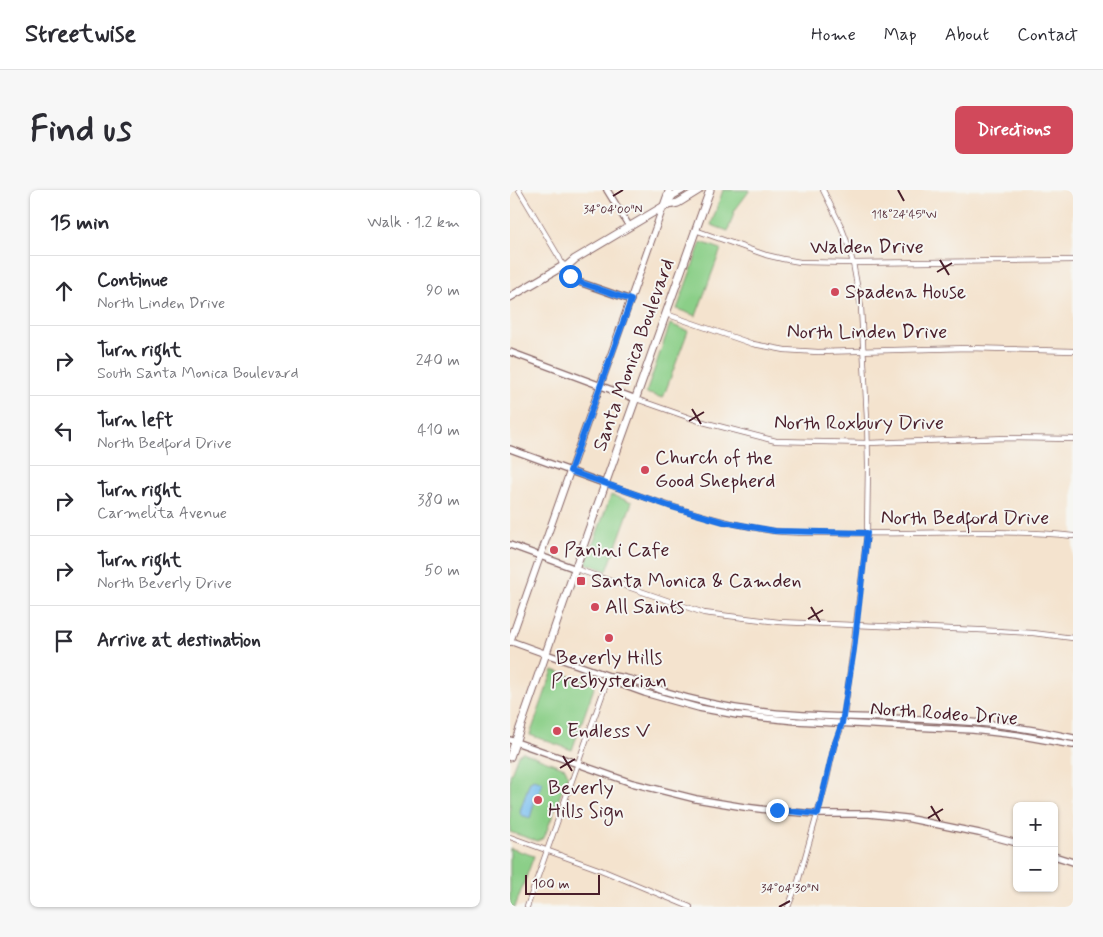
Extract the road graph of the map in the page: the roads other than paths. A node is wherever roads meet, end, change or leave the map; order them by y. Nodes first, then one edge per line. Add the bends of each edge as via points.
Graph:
1 (519, 190) edge
2 (607, 190) edge
3 (669, 190) edge
4 (682, 190) edge
5 (699, 190) edge
6 (710, 190) edge
7 (823, 190) edge
8 (664, 206) junction
9 (629, 226) junction
10 (696, 230) junction
11 (1073, 260) edge
12 (853, 263) junction
13 (563, 266) junction
14 (510, 297) edge
15 (631, 300) junction
16 (666, 314) junction
17 (1073, 350) edge
18 (863, 351) junction
19 (510, 352) edge
20 (601, 385) junction
21 (636, 398) junction
22 (1073, 439) edge
23 (868, 443) junction
24 (510, 449) edge
25 (570, 471) junction
26 (606, 484) junction
27 (867, 533) junction
28 (1073, 536) edge
29 (510, 545) edge
30 (540, 556) junction
31 (576, 569) junction
32 (856, 626) junction
33 (1073, 638) edge
34 (510, 641) edge
35 (546, 654) junction
36 (609, 676) junction
37 (844, 716) junction
38 (842, 723) junction
39 (1073, 738) edge
40 (512, 741) edge
41 (1073, 745) edge
42 (510, 757) edge
43 (577, 764) junction
44 (818, 814) junction
45 (510, 837) edge
46 (1013, 842) edge
47 (547, 851) junction
48 (1058, 857) edge
49 (1073, 862) edge
50 (526, 907) edge
51 (690, 907) edge
52 (788, 907) edge

1 - 13 street
2 - 9 street
3 - 8 main road
4 - 8 main road
5 - 8 main road via 678,203
6 - 10 main road, Santa Monica Boulevard
7 - 12 street via 841,226
8 - 9 main road
8 - 15 main road
9 - 13 main road
10 - 12 street, Walden Drive via 783,259
10 - 16 main road, Santa Monica Boulevard
11 - 12 street, Walden Drive
12 - 18 street via 861,307
13 - 14 main road
13 - 15 street via 576,281
15 - 20 main road
16 - 18 street, North Linden Drive via 768,348 802,352
16 - 21 main road, Santa Monica Boulevard
17 - 18 street, North Linden Drive
18 - 23 street
19 - 20 street, North Roxbury Drive
20 - 21 street, North Roxbury Drive
20 - 25 main road
21 - 23 street, North Roxbury Drive via 699,421 776,441
21 - 26 main road, Santa Monica Boulevard
22 - 23 street, North Roxbury Drive
23 - 27 street
24 - 25 street, North Bedford Drive
25 - 26 street, North Bedford Drive
25 - 30 main road
26 - 27 street, North Bedford Drive via 669,506 775,531
26 - 31 main road, Santa Monica Boulevard
27 - 28 street, North Bedford Drive via 1038,532
27 - 32 street
29 - 30 street
30 - 31 street
30 - 34 main road
31 - 32 street via 704,613 779,622
31 - 35 main road, Santa Monica Boulevard
32 - 33 street via 1033,633
32 - 37 street
34 - 35 main road, North Rodeo Drive
35 - 36 street, North Rodeo Drive
35 - 40 main road, Santa Monica Boulevard
36 - 37 street, North Rodeo Drive via 729,706 778,713
36 - 38 street, North Rodeo Drive via 620,684 718,712 777,720
36 - 43 street
37 - 38 street
37 - 39 street, North Rodeo Drive via 974,722
38 - 41 street, North Rodeo Drive via 974,730
38 - 44 street
40 - 42 main road, Santa Monica Boulevard
40 - 43 street
43 - 44 street via 632,783 696,799
43 - 47 street
44 - 46 street via 906,818
44 - 52 street
45 - 47 street
47 - 50 street
47 - 51 street
48 - 49 street

